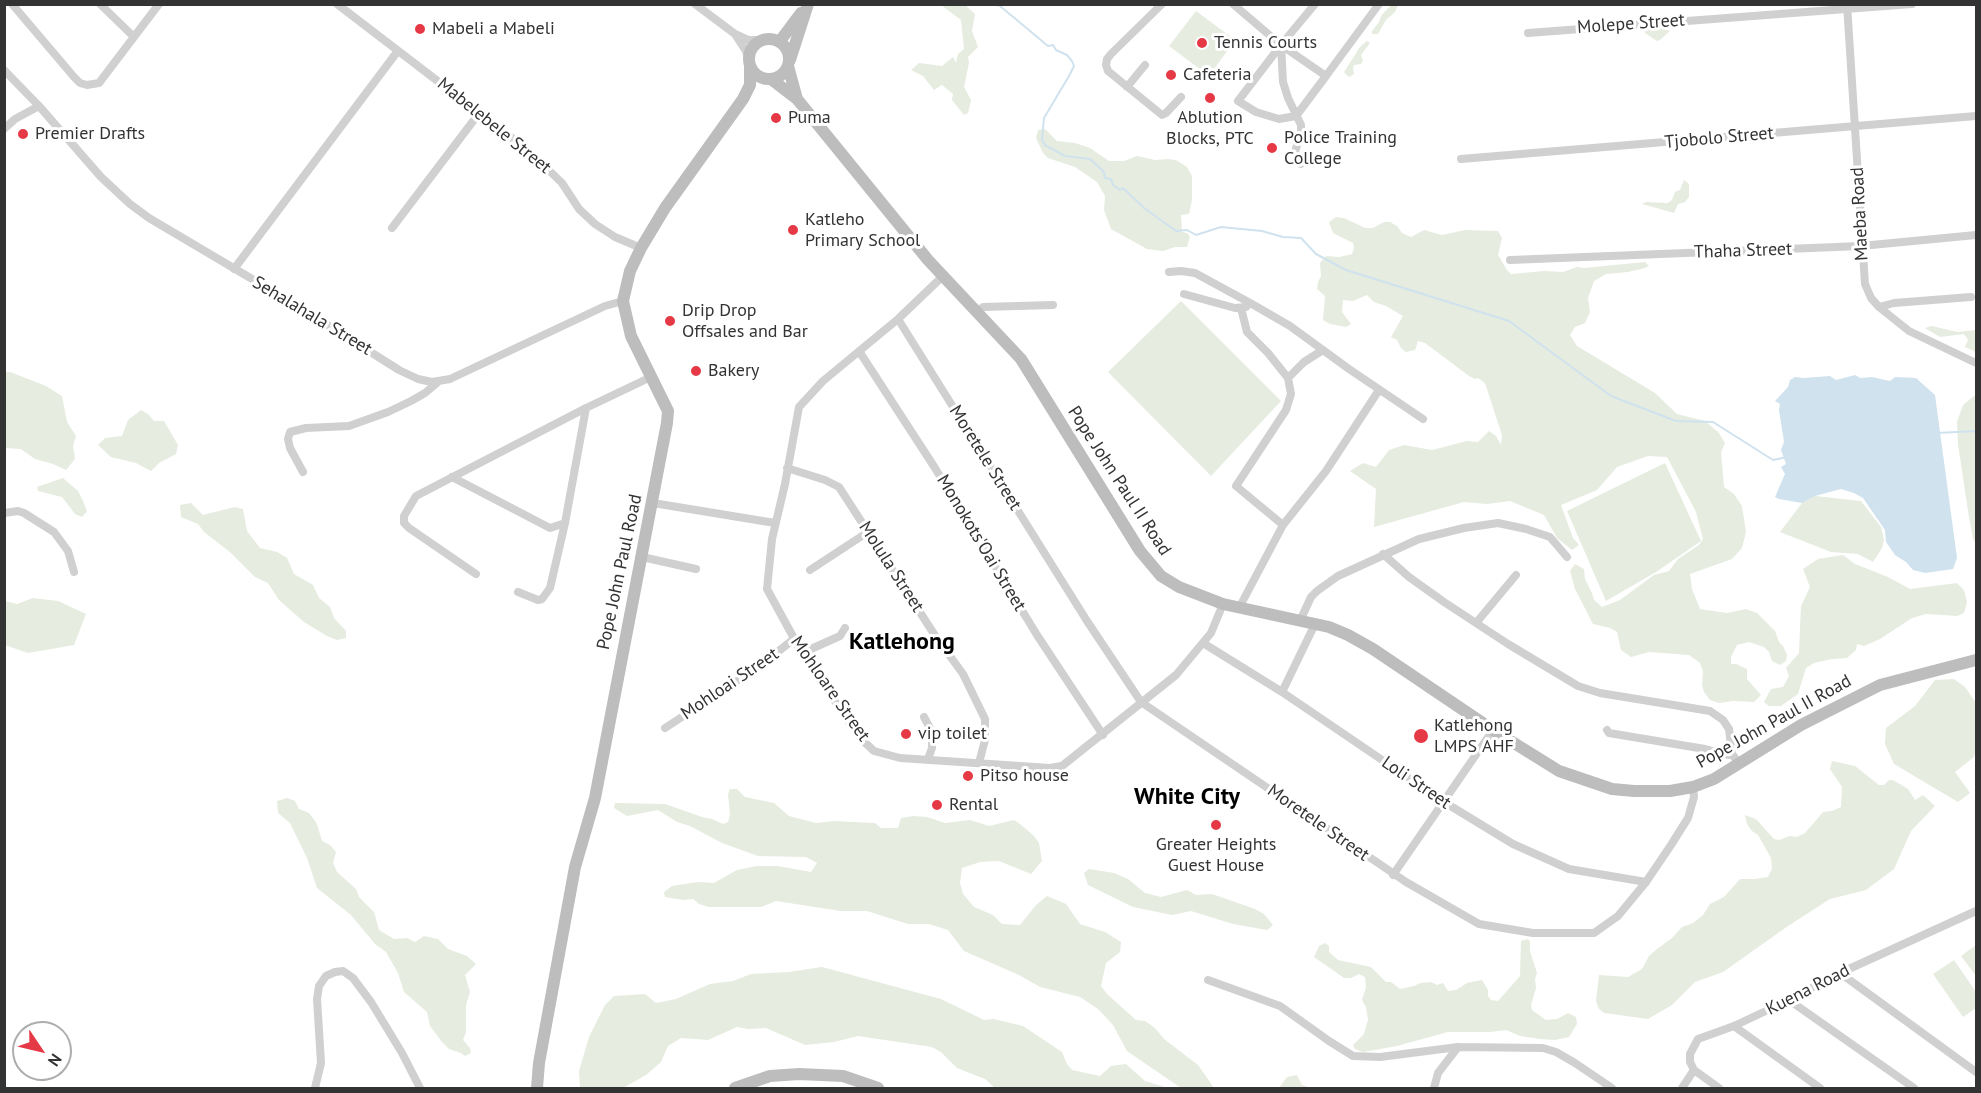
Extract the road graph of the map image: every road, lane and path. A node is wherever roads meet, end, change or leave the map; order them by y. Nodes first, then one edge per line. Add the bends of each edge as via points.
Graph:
1 (12, 4) edge
2 (100, 4) edge
3 (159, 4) edge
4 (337, 4) edge
5 (695, 4) edge
6 (808, 4) edge
7 (1162, 4) edge
8 (1233, 4) edge
9 (1315, 4) edge
10 (1379, 4) edge
11 (1912, 4) edge
12 (1847, 7) edge
13 (1528, 33) dead end
14 (735, 34) junction
15 (134, 37) junction
16 (761, 40) junction
17 (780, 41) junction
18 (1281, 45) junction
19 (397, 52) junction
20 (750, 64) junction
21 (789, 64) junction
22 (1145, 65) dead end
23 (4, 70) edge
24 (1326, 76) junction
25 (770, 79) junction
26 (1127, 87) junction
27 (1181, 97) dead end
28 (743, 99) junction
29 (797, 99) junction
30 (39, 106) junction
31 (480, 112) junction
32 (1296, 116) junction
33 (1977, 116) edge
34 (1856, 125) junction
35 (4, 129) edge
36 (1461, 159) dead end
37 (1300, 164) dead end
38 (392, 228) dead end
39 (1977, 235) edge
40 (1861, 246) junction
41 (641, 248) junction
42 (1510, 260) dead end
43 (234, 269) junction
44 (1169, 272) dead end
45 (943, 276) junction
46 (1184, 294) dead end
47 (1971, 297) dead end
48 (623, 301) junction
49 (1252, 304) junction
50 (1053, 305) dead end
51 (1879, 307) junction
52 (1241, 308) junction
53 (977, 312) junction
54 (898, 319) junction
55 (1323, 350) junction
56 (859, 351) junction
57 (1977, 363) edge
58 (651, 377) junction
59 (1288, 378) junction
60 (438, 382) junction
61 (1380, 390) junction
62 (586, 408) junction
63 (1423, 419) dead end
64 (787, 468) junction
65 (303, 472) dead end
66 (452, 477) junction
67 (653, 503) junction
68 (4, 513) edge
69 (775, 523) junction
70 (565, 524) junction
71 (1283, 525) junction
72 (868, 532) junction
73 (1383, 554) junction
74 (642, 557) junction
75 (1567, 557) dead end
76 (696, 569) dead end
77 (810, 570) dead end
78 (74, 572) dead end
79 (476, 574) dead end
80 (1516, 576) dead end
81 (518, 592) dead end
82 (1223, 604) junction
83 (1239, 608) junction
84 (1300, 621) junction
85 (1476, 623) junction
86 (1315, 624) junction
87 (845, 628) dead end
88 (794, 639) junction
89 (1203, 643) junction
90 (802, 653) junction
91 (1977, 660) edge
92 (1282, 692) junction
93 (1142, 702) junction
94 (924, 717) dead end
95 (665, 728) dead end
96 (1493, 730) junction
97 (1607, 730) dead end
98 (1102, 735) junction
99 (928, 759) junction
100 (1736, 759) junction
101 (980, 763) junction
102 (1693, 787) junction
103 (1444, 802) junction
104 (1393, 875) junction
105 (1646, 882) junction
106 (1977, 911) edge
107 (1840, 973) junction
108 (1208, 981) dead end
109 (1790, 1000) junction
110 (1734, 1026) junction
111 (1458, 1047) junction
112 (1694, 1070) junction
113 (1977, 1072) edge
114 (315, 1089) edge
115 (420, 1089) edge
116 (537, 1089) edge
117 (735, 1089) edge
118 (878, 1089) edge
119 (1434, 1089) edge
120 (1612, 1089) edge
121 (1682, 1089) edge
122 (1719, 1089) edge
123 (1820, 1089) edge
124 (1914, 1089) edge

1 - 15 street via 74,77 87,85 99,83
2 - 15 street
3 - 15 street
4 - 19 street, Mabelebele Street
5 - 14 street
6 - 17 main road
6 - 21 main road
7 - 26 street via 1107,59 1108,71
8 - 18 street
9 - 18 street
10 - 24 street
11 - 12 street, Molepe Street
12 - 13 street, Molepe Street
12 - 34 street, Maeba Road
14 - 16 street
14 - 20 street
16 - 17 main road
16 - 20 main road via 752,48
17 - 21 main road via 788,50
18 - 24 street
18 - 32 street via 1283,82
18 - 32 street via 1238,101 1256,112 1279,118
19 - 31 street, Mabelebele Street
19 - 43 street
20 - 25 main road via 760,77
20 - 28 main road, Pope John Paul Road via 750,85
21 - 25 main road via 782,75
21 - 29 main road
22 - 26 street
23 - 30 street, Sehalahala Street
24 - 32 street
25 - 28 main road, Pope John Paul Road
25 - 29 main road
26 - 27 street via 1162,115
28 - 41 main road, Pope John Paul Road
29 - 45 main road, Pope John Paul II Road
30 - 35 street
30 - 43 street, Sehalahala Street via 130,204
31 - 38 street
31 - 41 street, Mabelebele Street via 556,177 595,224
32 - 37 street via 1301,125 1295,152
33 - 34 street, Tjobolo Street
34 - 36 street, Tjobolo Street
34 - 40 street, Maeba Road
39 - 40 street, Thaha Street
40 - 42 street, Thaha Street
40 - 51 street, Maeba Road via 1864,285
41 - 48 main road, Pope John Paul Road via 630,271
43 - 60 street, Sehalahala Street via 399,370 418,379
44 - 49 street via 1195,273
45 - 53 main road, Pope John Paul II Road
45 - 54 street, Mohloare Street
46 - 52 street
47 - 51 street
48 - 58 main road, Pope John Paul Road via 631,336
48 - 60 street
49 - 52 street
49 - 55 street
50 - 53 street via 983,307
51 - 57 street, Maeba Road via 1909,331
52 - 59 street via 1247,333
53 - 82 main road, Pope John Paul II Road via 1021,359 1152,567 1169,582
54 - 56 street, Mohloare Street
54 - 93 street, Moretele Street
55 - 59 street
55 - 61 street
56 - 64 street, Mohloare Street via 818,385 799,407
56 - 98 street, Monokots'Oai Street
58 - 62 street
58 - 67 main road, Pope John Paul Road via 668,411
59 - 71 street via 1291,394 1286,410 1236,486
60 - 65 street via 411,401 349,426 290,432 290,448
61 - 63 street
61 - 71 street via 1326,471
62 - 66 street
62 - 70 street
64 - 69 street, Mohloare Street
64 - 72 street, Molula Street via 839,487
66 - 70 street via 550,528
66 - 79 street via 416,496 404,523
67 - 69 street
67 - 74 main road, Pope John Paul Road
68 - 78 street via 24,513 54,532 68,550
69 - 88 street, Mohloare Street via 767,589
70 - 81 street via 546,594 538,600
71 - 83 street
72 - 77 street
72 - 101 street, Molula Street via 963,674 985,719
73 - 75 street via 1419,539 1498,523 1550,537
73 - 84 street via 1317,591
73 - 85 street
74 - 76 street
74 - 116 main road, Pope John Paul Road via 595,798 574,867
80 - 85 street
82 - 83 main road, Pope John Paul II Road
82 - 89 street, Mohloare Street
83 - 84 main road, Pope John Paul II Road
84 - 86 main road, Pope John Paul II Road
85 - 100 street via 1578,686 1710,711 1729,729
86 - 92 street
86 - 96 main road, Pope John Paul II Road via 1373,648
87 - 90 street via 840,636
88 - 90 street, Mohloare Street
88 - 95 street, Mohloai Street
89 - 92 street, Loli Street
89 - 93 street, Mohloare Street via 1176,675
90 - 99 street, Mohloare Street via 860,738 874,751 900,758
91 - 100 main road, Pope John Paul II Road via 1881,685
92 - 103 street, Loli Street
93 - 98 street, Mohloare Street
93 - 104 street, Moretele Street
94 - 99 street via 932,732
96 - 102 main road, Pope John Paul II Road via 1559,771 1612,789 1670,791
96 - 103 street
97 - 100 street
98 - 101 street, Mohloare Street via 1062,766
99 - 101 street, Mohloare Street
100 - 102 main road, Pope John Paul II Road via 1714,779
102 - 105 street, Moretele Street via 1688,818
103 - 104 street
103 - 105 street, Loli Street via 1513,844 1569,869
104 - 105 street, Moretele Street via 1479,924 1533,933 1594,933 1618,916
106 - 107 street, Kuena Road
107 - 109 street, Kuena Road
107 - 113 street
108 - 111 street via 1280,1006 1353,1056 1380,1057
109 - 110 street, Kuena Road
109 - 124 street
110 - 112 street, Kuena Road via 1698,1039 1690,1054
110 - 123 street
111 - 119 street via 1437,1073
111 - 120 street via 1543,1048 1575,1063
112 - 121 street
112 - 122 street
114 - 115 street via 321,1063 319,986 326,976 343,972 353,978 371,1002
117 - 118 main road via 771,1076 800,1074 843,1076

